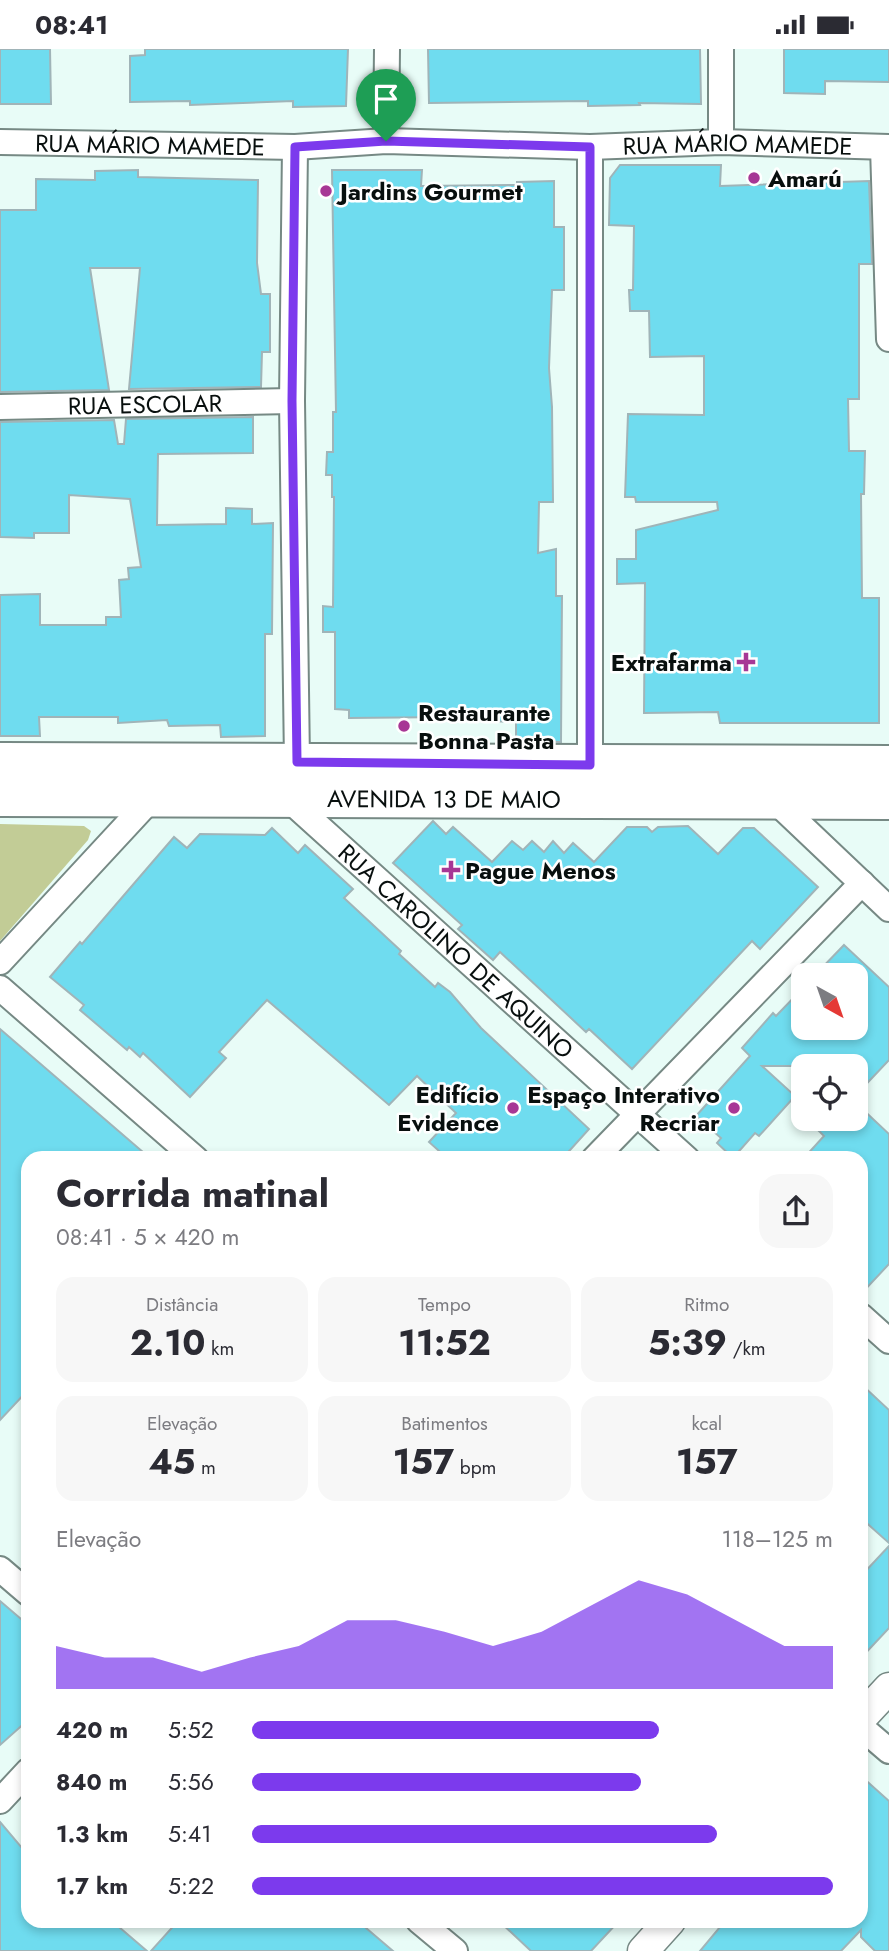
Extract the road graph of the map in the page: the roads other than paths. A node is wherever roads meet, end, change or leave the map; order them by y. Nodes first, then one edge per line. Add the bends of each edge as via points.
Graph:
1 (387, 49) edge
2 (721, 49) edge
3 (386, 141) junction
4 (0, 142) edge
5 (721, 142) junction
6 (295, 147) junction
7 (590, 147) junction
8 (886, 147) edge
9 (889, 339) edge
10 (292, 401) junction
11 (0, 407) edge
12 (0, 762) edge
13 (590, 765) junction
14 (889, 765) edge
15 (292, 780) junction
16 (0, 797) edge
17 (151, 799) junction
18 (773, 799) junction
19 (889, 800) edge
20 (862, 883) junction
21 (889, 909) edge
22 (0, 962) edge
23 (0, 988) edge
24 (637, 1113) junction
25 (188, 1151) edge
26 (601, 1151) edge
27 (678, 1151) edge
28 (868, 1322) edge
29 (889, 1341) edge
30 (0, 1569) edge
31 (21, 1587) edge
32 (889, 1688) edge
33 (868, 1710) edge
34 (868, 1733) edge
35 (889, 1751) edge
36 (21, 1778) edge
37 (0, 1801) edge
38 (427, 1928) edge
39 (664, 1928) edge
40 (455, 1951) edge
41 (643, 1951) edge

1 - 3 street
2 - 5 street
3 - 6 street, RUA MÁRIO MAMEDE
3 - 7 street, RUA MÁRIO MAMEDE
4 - 6 street, RUA MÁRIO MAMEDE
5 - 7 street, RUA MÁRIO MAMEDE
5 - 8 street, RUA MÁRIO MAMEDE
6 - 10 street
7 - 13 street
8 - 9 street
10 - 11 street, RUA ESCOLAR
10 - 15 street
12 - 15 main road, AVENIDA 13 DE MAIO
13 - 14 main road, AVENIDA 13 DE MAIO
13 - 15 main road, AVENIDA 13 DE MAIO
15 - 17 main road, AVENIDA 13 DE MAIO
15 - 18 main road, AVENIDA 13 DE MAIO
15 - 24 street, RUA CAROLINO DE AQUINO
16 - 17 main road, AVENIDA 13 DE MAIO
17 - 22 street
18 - 19 main road, AVENIDA 13 DE MAIO
18 - 20 street
20 - 21 street
20 - 24 street
23 - 25 street
24 - 26 street
24 - 27 street, RUA CAROLINO DE AQUINO
28 - 29 street
30 - 31 street
32 - 33 street
34 - 35 street
36 - 37 street
38 - 40 street
39 - 41 street

